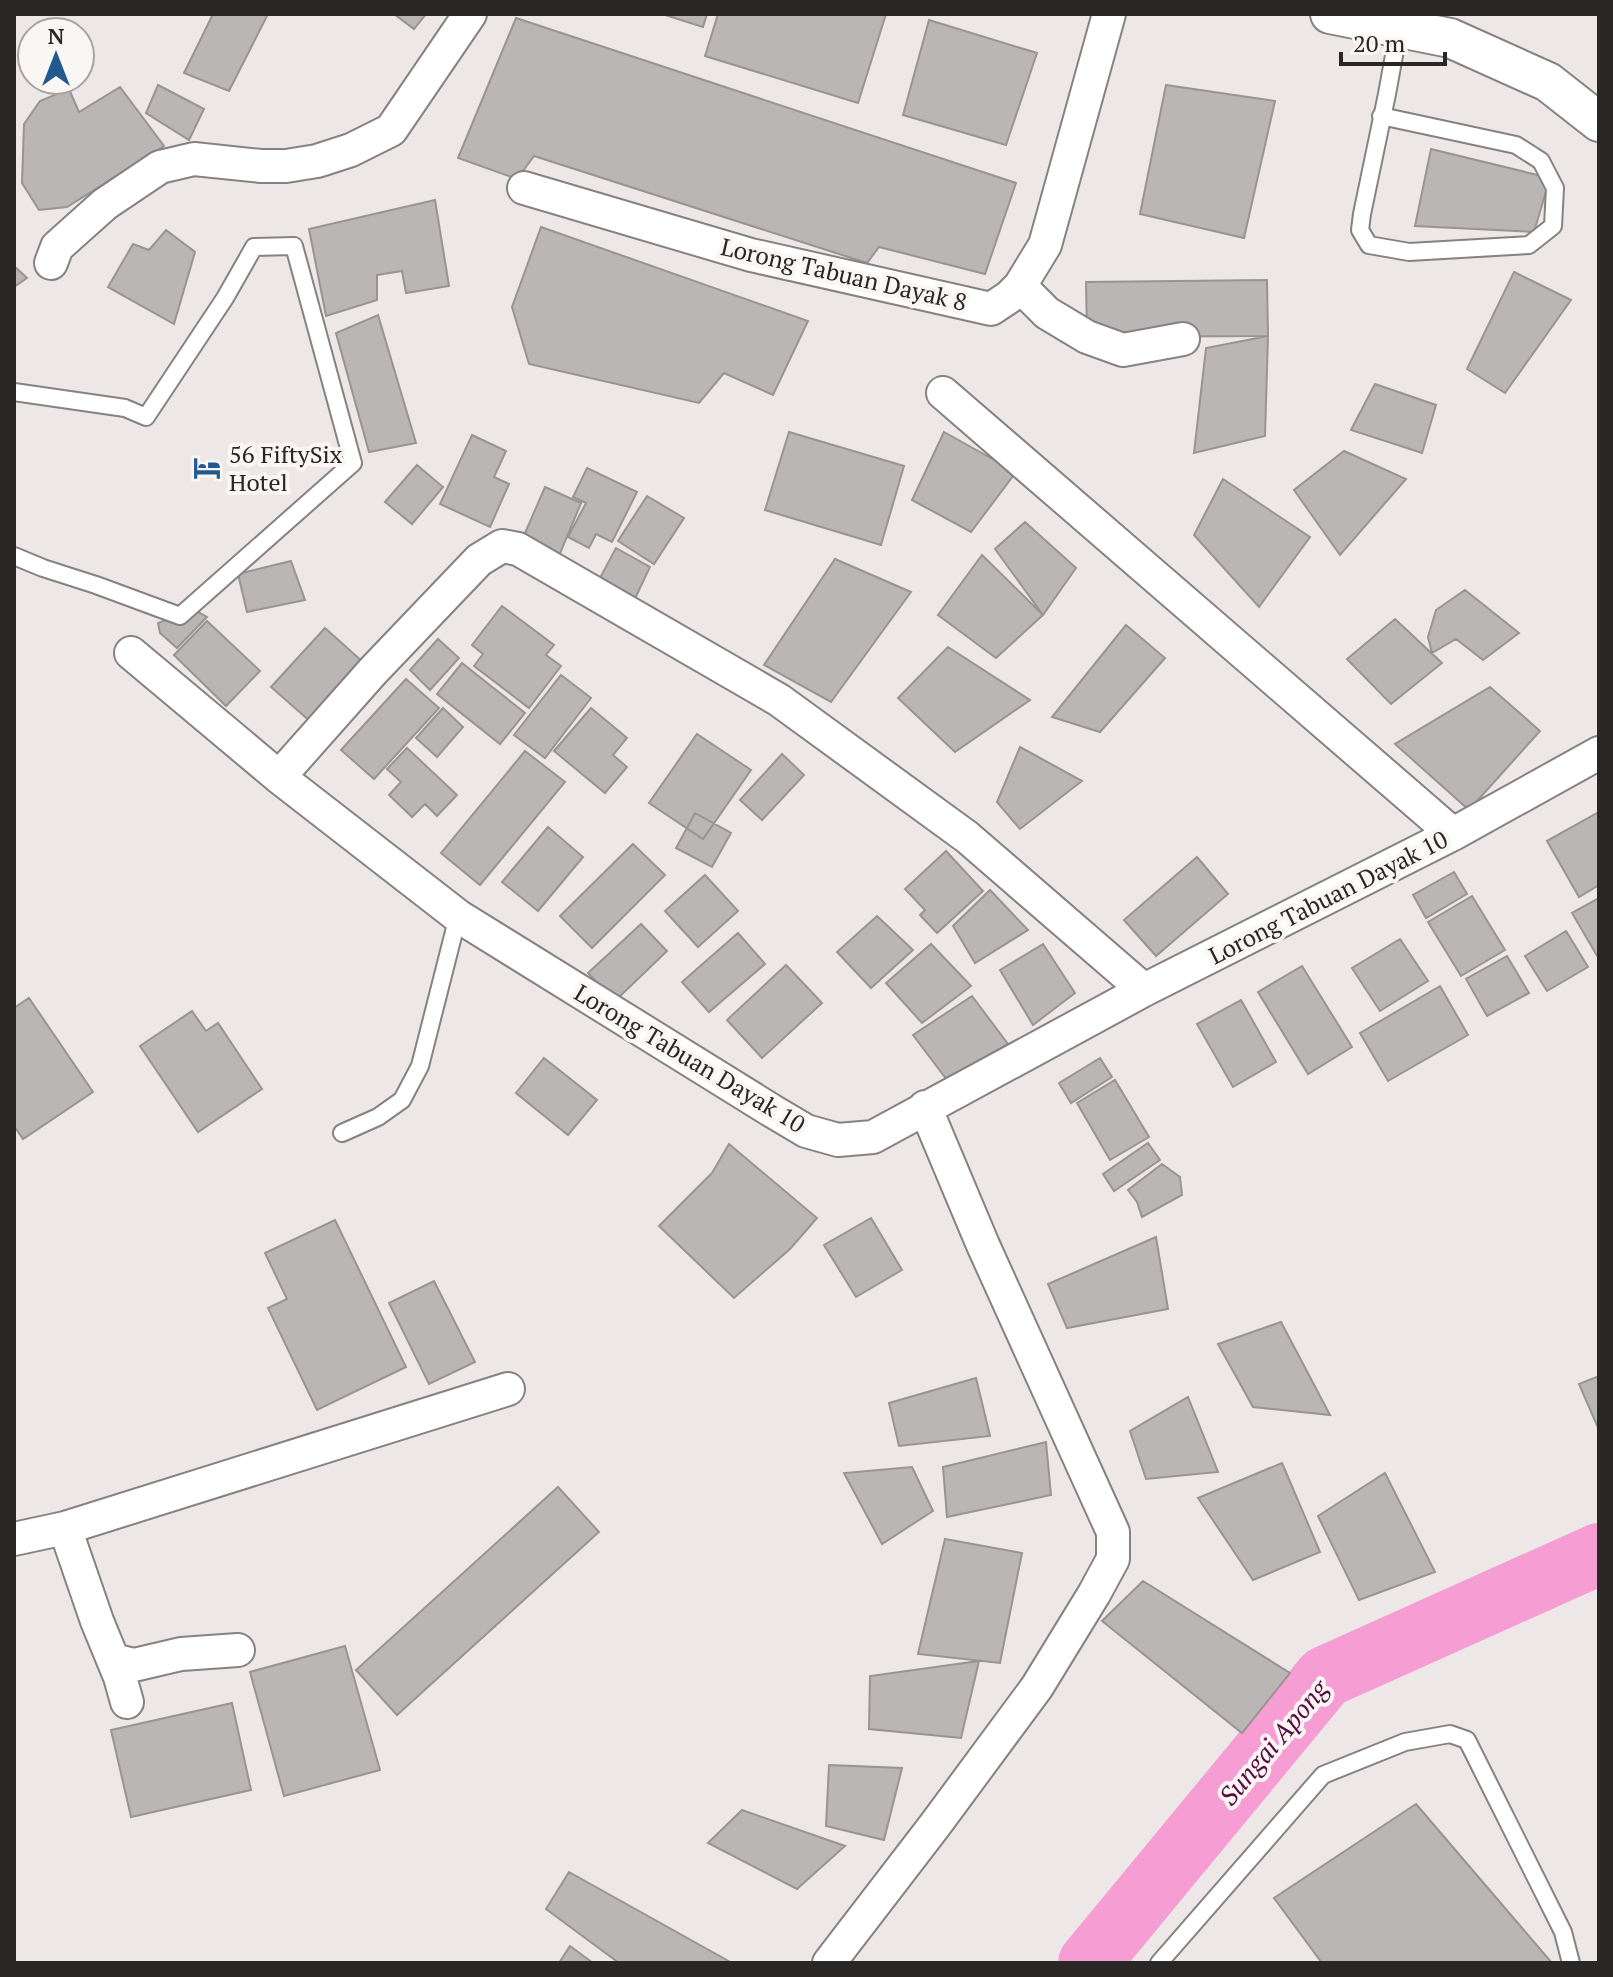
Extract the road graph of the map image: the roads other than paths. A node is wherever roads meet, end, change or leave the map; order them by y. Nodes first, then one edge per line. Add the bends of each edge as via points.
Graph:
1 (470, 14) edge
2 (1109, 14) edge
3 (1346, 15) edge
4 (1399, 28) junction
5 (1381, 116) junction
6 (1599, 122) edge
7 (524, 188) dead end
8 (51, 263) dead end
9 (1020, 286) junction
10 (1183, 339) dead end
11 (14, 392) edge
12 (943, 393) dead end
13 (14, 556) edge
14 (131, 653) dead end
15 (1599, 753) edge
16 (279, 777) junction
17 (1453, 834) junction
18 (458, 916) junction
19 (1144, 990) junction
20 (925, 1107) junction
21 (342, 1133) dead end
22 (508, 1389) dead end
23 (65, 1528) junction
24 (14, 1539) edge
25 (238, 1650) dead end
26 (113, 1660) junction
27 (127, 1702) dead end
28 (829, 1963) edge
29 (1159, 1963) edge
30 (1571, 1963) edge

1 - 8 street via 391,130 351,150 286,166 194,159 160,167 105,204 57,247
2 - 9 street, Lorong Tabuan Dayak 8 via 1045,245
3 - 4 street
4 - 5 lane
4 - 6 street via 1450,38 1548,82
5 - 5 lane via 1360,230 1369,245 1409,252 1529,245 1553,226 1555,188 1541,161 1516,145
7 - 9 street, Lorong Tabuan Dayak 8 via 751,255 991,309
9 - 10 street via 1047,313 1087,337 1123,350
11 - 13 lane via 125,408 146,417 254,247 294,246 353,463 180,616
12 - 17 street
14 - 16 street, Lorong Tabuan Dayak 10
15 - 17 street, Lorong Tabuan Dayak 10
16 - 18 street, Lorong Tabuan Dayak 10
16 - 19 street via 479,560 502,546 518,549 779,700 967,837
17 - 19 street, Lorong Tabuan Dayak 10
18 - 20 street, Lorong Tabuan Dayak 10 via 806,1131 838,1140 873,1137
18 - 21 lane via 420,1066 402,1100
19 - 20 street, Lorong Tabuan Dayak 10
20 - 28 street via 1113,1532 1113,1559 1037,1687
22 - 23 street
23 - 24 street
23 - 26 street
25 - 26 street via 181,1654 134,1665
26 - 27 street
29 - 30 lane via 1323,1775 1405,1742 1450,1734 1467,1740 1563,1932

